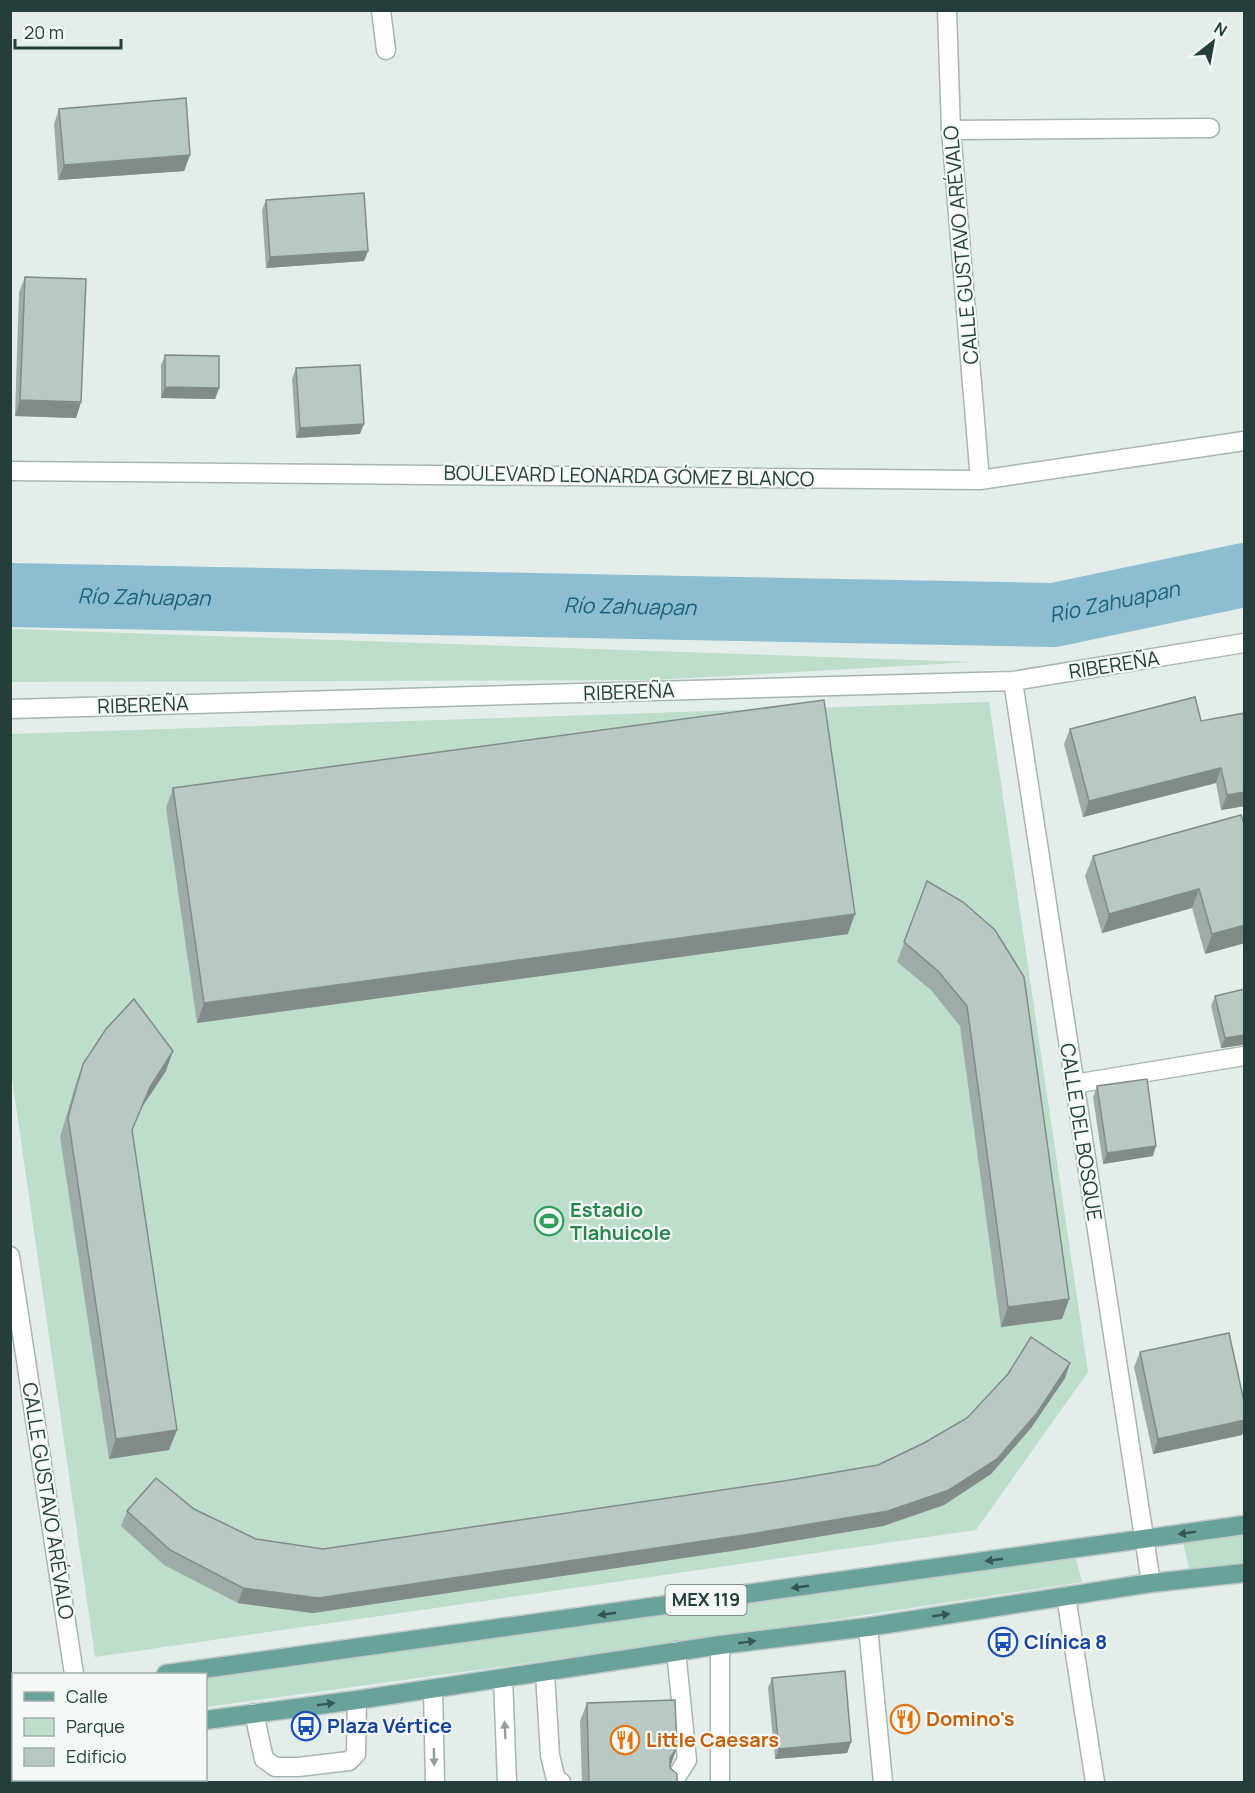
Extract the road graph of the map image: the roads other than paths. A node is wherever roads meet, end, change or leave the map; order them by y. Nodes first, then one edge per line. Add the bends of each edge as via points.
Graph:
1 (381, 10) edge
2 (947, 10) edge
3 (386, 50) dead end
4 (1210, 128) dead end
5 (951, 130) junction
6 (1245, 441) edge
7 (10, 471) edge
8 (980, 480) junction
9 (1245, 643) edge
10 (1014, 681) junction
11 (10, 709) edge
12 (1245, 1056) edge
13 (1074, 1084) junction
14 (10, 1256) edge
15 (1245, 1524) edge
16 (1145, 1539) junction
17 (1245, 1573) edge
18 (1151, 1583) junction
19 (1066, 1596) junction
20 (868, 1627) junction
21 (720, 1645) junction
22 (676, 1651) junction
23 (74, 1673) edge
24 (173, 1673) edge
25 (545, 1673) junction
26 (503, 1678) junction
27 (433, 1689) junction
28 (357, 1701) junction
29 (254, 1713) junction
30 (207, 1720) edge
31 (435, 1782) edge
32 (507, 1782) edge
33 (561, 1782) edge
34 (673, 1782) edge
35 (720, 1782) edge
36 (883, 1782) edge
37 (1095, 1782) edge

1 - 3 street
2 - 5 street, CALLE GUSTAVO ARÉVALO
4 - 5 street
5 - 8 street, CALLE GUSTAVO ARÉVALO
6 - 8 street, BOULEVARD LEONARDA GÓMEZ BLANCO
7 - 8 street, BOULEVARD LEONARDA GÓMEZ BLANCO
9 - 10 street, RIBEREÑA
10 - 11 street, RIBEREÑA
10 - 13 street, CALLE DEL BOSQUE
12 - 13 street
13 - 16 street, CALLE DEL BOSQUE
14 - 23 street, CALLE GUSTAVO ARÉVALO
15 -> 16 main road, MEX 119
16 - 18 street, CALLE DEL BOSQUE
16 -> 24 main road, MEX 119
17 - 18 main road, MEX 119
18 - 19 main road, MEX 119
20 -> 19 main road, MEX 119
19 - 37 street
21 -> 20 main road, MEX 119
20 - 36 street
21 - 22 main road, MEX 119
21 - 35 street
22 - 25 main road, MEX 119
22 - 34 street via 687,1760
25 - 26 main road, MEX 119
25 - 33 street via 550,1755 556,1780
26 - 27 main road, MEX 119
32 -> 26 street
27 - 28 main road, MEX 119
27 -> 31 street
29 -> 28 main road, MEX 119
28 - 29 street via 356,1755 349,1761 298,1767 275,1767 264,1759
29 - 30 main road, MEX 119

